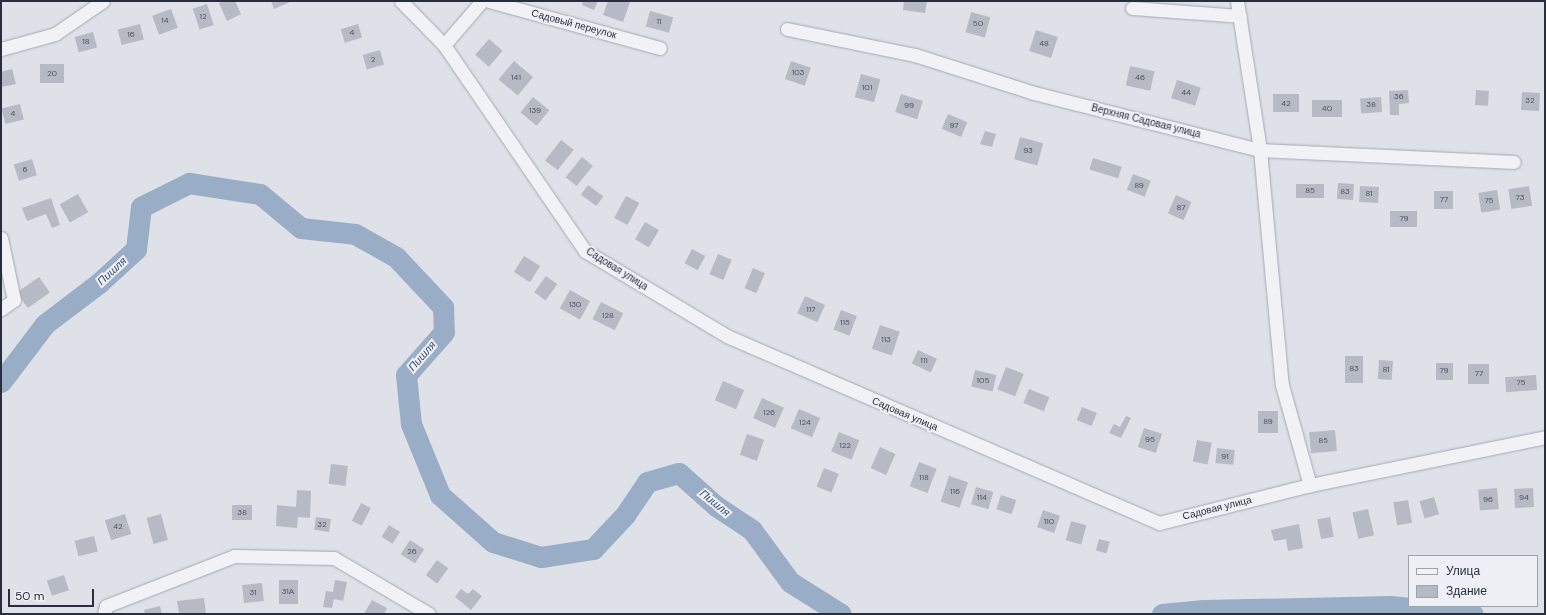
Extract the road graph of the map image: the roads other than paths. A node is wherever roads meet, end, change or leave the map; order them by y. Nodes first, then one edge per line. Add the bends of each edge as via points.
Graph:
1 (103, 1) edge
2 (401, 1) edge
3 (482, 1) edge
4 (489, 1) edge
5 (1237, 1) edge
6 (1132, 8) dead end
7 (1240, 16) junction
8 (787, 29) dead end
9 (444, 45) junction
10 (660, 48) dead end
11 (1, 49) edge
12 (1260, 150) junction
13 (1514, 162) dead end
14 (1, 238) edge
15 (1, 310) edge
16 (1545, 437) edge
17 (1310, 485) junction
18 (104, 614) edge
19 (429, 614) edge

1 - 11 street via 55,34
2 - 9 street, Садовая улица
3 - 9 street
4 - 10 street, Садовый переулок
5 - 7 street
6 - 7 street
7 - 12 street
8 - 12 street, Верхняя Садовая улица via 915,55 1034,93
9 - 17 street, Садовая улица via 585,250 727,336 1159,523
12 - 13 street, Верхняя Садовая улица
12 - 17 street via 1282,385
14 - 15 street via 14,300
16 - 17 street, Садовая улица
18 - 19 street via 106,606 234,556 334,558

